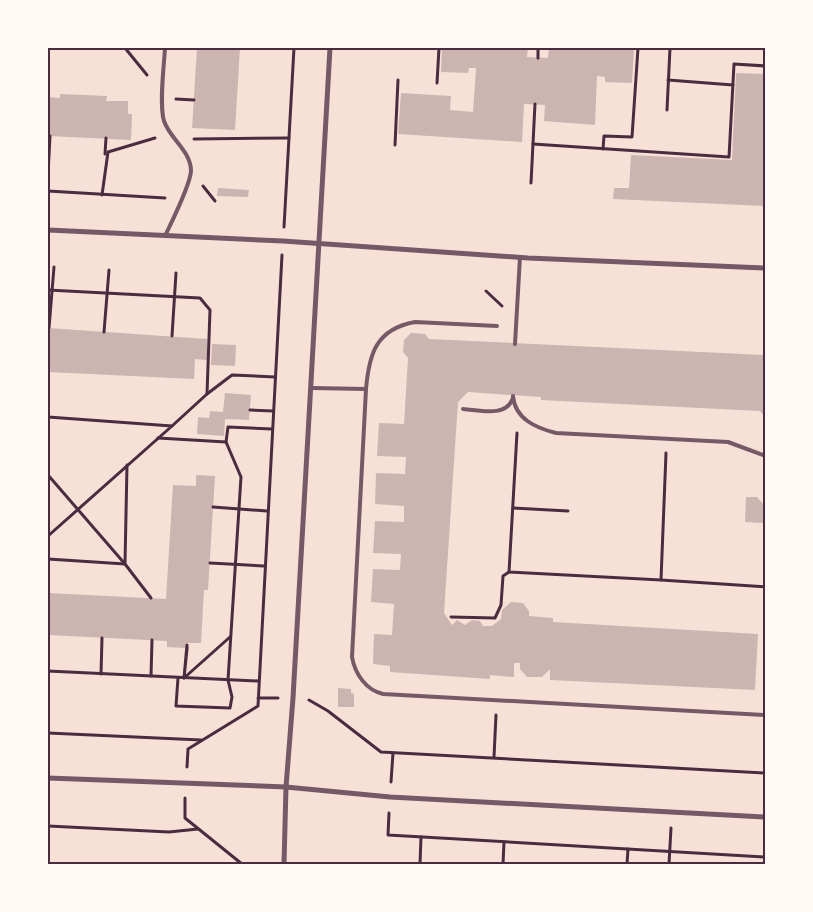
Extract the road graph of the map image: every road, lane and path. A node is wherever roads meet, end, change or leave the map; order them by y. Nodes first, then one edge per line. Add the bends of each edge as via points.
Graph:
1 (125, 48) edge
2 (165, 48) edge
3 (294, 48) edge
4 (330, 48) edge
5 (439, 48) edge
6 (538, 48) edge
7 (638, 48) edge
8 (670, 48) edge
9 (538, 58) dead end
10 (766, 66) edge
11 (398, 80) dead end
12 (668, 80) junction
13 (437, 83) dead end
14 (733, 85) junction
15 (163, 95) junction
16 (535, 104) dead end
17 (666, 110) dead end
18 (170, 134) junction
19 (50, 136) dead end
20 (106, 138) dead end
21 (289, 138) junction
22 (174, 139) junction
23 (533, 144) junction
24 (395, 145) dead end
25 (603, 149) junction
26 (105, 157) junction
27 (48, 176) edge
28 (531, 183) dead end
29 (48, 191) edge
30 (102, 195) junction
31 (174, 198) dead end
32 (48, 230) edge
33 (165, 236) junction
34 (283, 241) junction
35 (318, 244) junction
36 (520, 257) junction
37 (54, 267) dead end
38 (766, 268) edge
39 (109, 270) dead end
40 (176, 274) dead end
41 (50, 290) edge
42 (107, 293) junction
43 (175, 297) junction
44 (497, 326) dead end
45 (49, 328) dead end
46 (104, 332) dead end
47 (172, 336) dead end
48 (515, 344) dead end
49 (275, 377) junction
50 (312, 388) junction
51 (366, 389) junction
52 (207, 394) junction
53 (463, 409) dead end
54 (250, 410) dead end
55 (273, 411) junction
56 (518, 412) junction
57 (48, 417) edge
58 (172, 426) junction
59 (272, 429) junction
60 (158, 438) junction
61 (667, 439) junction
62 (226, 442) junction
63 (766, 456) edge
64 (126, 465) junction
65 (48, 475) edge
66 (213, 508) dead end
67 (513, 508) junction
68 (238, 509) junction
69 (78, 510) junction
70 (267, 511) junction
71 (568, 511) dead end
72 (48, 536) edge
73 (48, 559) edge
74 (210, 563) dead end
75 (125, 564) junction
76 (235, 565) junction
77 (264, 566) junction
78 (509, 572) junction
79 (661, 580) junction
80 (766, 587) edge
81 (151, 598) dead end
82 (451, 617) dead end
83 (231, 637) junction
84 (102, 638) dead end
85 (151, 640) dead end
86 (48, 671) edge
87 (101, 674) junction
88 (151, 676) junction
89 (178, 678) junction
90 (184, 678) junction
91 (228, 680) junction
92 (258, 681) junction
93 (258, 698) junction
94 (293, 698) junction
95 (497, 701) junction
96 (766, 715) edge
97 (48, 733) edge
98 (202, 740) junction
99 (393, 753) junction
100 (494, 757) junction
101 (766, 773) edge
102 (48, 778) edge
103 (185, 784) junction
104 (286, 787) junction
105 (390, 797) junction
106 (672, 811) junction
107 (766, 817) edge
108 (48, 826) edge
109 (198, 829) junction
110 (421, 837) junction
111 (504, 842) junction
112 (628, 849) junction
113 (670, 851) junction
114 (766, 857) edge
115 (242, 864) edge
116 (284, 864) edge
117 (420, 864) edge
118 (503, 864) edge
119 (627, 864) edge
120 (670, 864) edge

1 - 15 path
2 - 15 lane
3 - 21 path
4 - 35 street
5 - 13 path
6 - 9 path
7 - 25 path via 632,137 604,136
8 - 12 path
10 - 14 path via 734,64
11 - 24 path
12 - 14 path
12 - 17 path
14 - 25 path via 729,157
15 - 18 lane via 163,116
16 - 23 path
18 - 22 lane
18 - 26 path via 112,150
19 - 27 path
20 - 26 path
21 - 22 path
21 - 34 path
22 - 33 lane via 188,158 190,171
23 - 25 path
23 - 28 path
26 - 30 path
29 - 30 path
30 - 31 path
32 - 33 street
33 - 34 street
34 - 35 street
34 - 49 path
35 - 36 street
35 - 50 street
36 - 38 street
36 - 48 lane
37 - 41 path
39 - 42 path
40 - 43 path
41 - 42 path
41 - 45 path
42 - 43 path
42 - 46 path
43 - 47 path
43 - 52 path via 200,298 210,310
44 - 51 lane via 415,322 394,328 379,341 371,355
49 - 52 path via 232,375
49 - 55 path
50 - 51 lane
50 - 94 street
51 - 95 lane via 354,666 373,691 383,694
52 - 58 path
53 - 56 lane via 498,411 510,404 513,396
54 - 55 path
55 - 59 path
56 - 61 lane via 537,427 556,433
56 - 67 path
57 - 58 path
58 - 60 path
59 - 62 path via 228,427
59 - 70 path
60 - 62 path
60 - 64 path
61 - 63 lane via 728,442
61 - 79 path
62 - 68 path via 241,477
64 - 69 path
64 - 75 path
65 - 69 path
66 - 68 path
67 - 71 path
67 - 78 path
68 - 70 path
68 - 76 path
69 - 72 path
69 - 75 path
70 - 77 path
73 - 75 path
74 - 76 path
75 - 81 path
76 - 77 path
76 - 83 path
77 - 92 path
78 - 79 path
78 - 82 path via 503,576 501,605 495,618
79 - 80 path
83 - 90 path
83 - 91 path
84 - 87 path
85 - 88 path
86 - 87 path
87 - 88 path
88 - 89 path
89 - 90 path
89 - 91 path via 176,706 230,708 232,697
90 - 90 path via 185,670 187,645 187,649
90 - 91 path
91 - 92 path
92 - 93 path
93 - 94 path
93 - 98 path via 258,706
94 - 99 path via 308,699 381,752
94 - 104 street
95 - 96 lane
95 - 100 path
97 - 98 path
98 - 103 path via 188,749
99 - 100 path
99 - 105 path
100 - 101 path
102 - 103 street
103 - 104 street
103 - 109 path via 185,818
104 - 105 street
104 - 116 street
105 - 106 street
105 - 110 path via 388,835
106 - 107 street
106 - 113 path
108 - 109 path via 169,832
109 - 115 path
110 - 111 path
110 - 117 path
111 - 112 path
111 - 118 path
112 - 113 path
112 - 119 path
113 - 114 path
113 - 120 path

